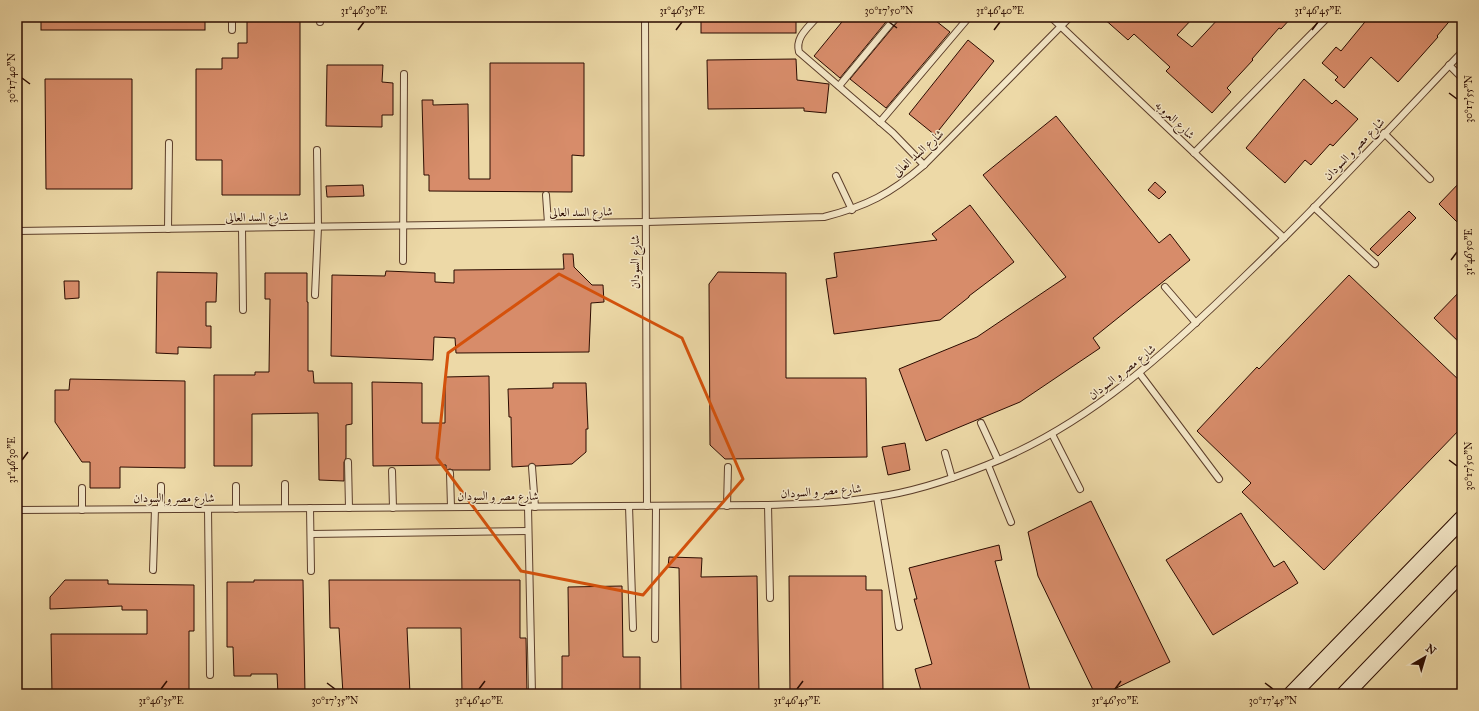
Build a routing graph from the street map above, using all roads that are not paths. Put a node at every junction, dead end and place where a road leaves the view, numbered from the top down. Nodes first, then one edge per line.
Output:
1 (232, 17) edge
2 (645, 17) edge
3 (817, 17) edge
4 (896, 17) edge
5 (969, 17) edge
6 (1051, 17) edge
7 (1070, 17) edge
8 (1328, 17) edge
9 (1061, 26) junction
10 (232, 30) dead end
11 (1462, 52) edge
12 (1449, 65) junction
13 (404, 74) dead end
14 (1462, 78) edge
15 (839, 86) junction
16 (880, 122) junction
17 (1384, 133) junction
18 (169, 143) dead end
19 (317, 150) dead end
20 (1194, 153) junction
21 (924, 165) junction
22 (836, 176) dead end
23 (1430, 179) dead end
24 (546, 195) dead end
25 (1314, 207) junction
26 (852, 210) junction
27 (646, 222) junction
28 (548, 223) junction
29 (403, 225) junction
30 (318, 227) junction
31 (242, 228) junction
32 (168, 229) junction
33 (17, 231) edge
34 (1284, 238) junction
35 (404, 261) dead end
36 (1375, 264) dead end
37 (1165, 287) dead end
38 (315, 295) dead end
39 (243, 310) dead end
40 (1196, 324) junction
41 (1140, 374) junction
42 (981, 423) dead end
43 (1052, 434) junction
44 (945, 453) dead end
45 (998, 460) junction
46 (348, 462) dead end
47 (988, 465) junction
48 (532, 467) dead end
49 (728, 467) dead end
50 (392, 471) dead end
51 (450, 472) dead end
52 (952, 478) junction
53 (1219, 479) dead end
54 (285, 484) dead end
55 (161, 486) dead end
56 (236, 486) dead end
57 (82, 488) dead end
58 (1080, 488) dead end
59 (877, 497) junction
60 (629, 506) junction
61 (647, 506) junction
62 (656, 506) junction
63 (727, 506) junction
64 (768, 506) junction
65 (531, 507) junction
66 (285, 508) junction
67 (310, 508) junction
68 (349, 508) junction
69 (393, 508) junction
70 (451, 508) junction
71 (158, 509) junction
72 (208, 509) junction
73 (236, 509) junction
74 (17, 510) edge
75 (82, 510) junction
76 (1462, 519) edge
77 (1011, 522) dead end
78 (528, 531) junction
79 (311, 534) junction
80 (153, 570) dead end
81 (311, 571) dead end
82 (1462, 572) edge
83 (770, 598) dead end
84 (899, 627) dead end
85 (633, 628) dead end
86 (655, 640) dead end
87 (210, 675) dead end
88 (532, 694) edge
89 (1292, 694) edge
90 (1345, 694) edge

1 - 10 lane
2 - 27 lane, شارع السودان
3 - 15 lane
4 - 15 lane
5 - 16 lane
6 - 9 lane, شارع العروبه
7 - 9 lane, شارع السد العالى
8 - 20 lane
9 - 20 lane, شارع العروبه
9 - 21 lane, شارع السد العالى
11 - 12 lane, شارع مصر و السودان
12 - 14 lane
12 - 17 lane, شارع مصر و السودان
13 - 29 lane
15 - 16 lane
16 - 21 lane
17 - 23 lane
17 - 25 lane, شارع مصر و السودان
18 - 32 lane
19 - 30 lane
20 - 34 lane, شارع العروبه
21 - 26 lane, شارع السد العالى
22 - 26 lane
24 - 28 lane
25 - 34 lane, شارع مصر و السودان
25 - 36 lane
26 - 27 lane, شارع السد العالى
27 - 28 lane, شارع السد العالى
27 - 61 lane, شارع السودان
28 - 29 lane, شارع السد العالى
29 - 30 lane, شارع السد العالى
29 - 35 lane
30 - 31 lane, شارع السد العالى
30 - 38 lane
31 - 32 lane, شارع السد العالى
31 - 39 lane
32 - 33 lane, شارع السد العالى
34 - 40 lane, شارع مصر و السودان
37 - 40 lane
40 - 41 lane, شارع مصر و السودان
41 - 43 lane, شارع مصر و السودان
41 - 53 lane
42 - 45 lane
43 - 45 lane, شارع مصر و السودان
43 - 58 lane
44 - 52 lane
45 - 47 lane, شارع مصر و السودان
46 - 68 lane
47 - 52 lane, شارع مصر و السودان
47 - 77 lane
48 - 65 lane
49 - 63 lane
50 - 69 lane
51 - 70 lane
52 - 59 lane, شارع مصر و السودان
54 - 66 lane
55 - 71 lane
56 - 73 lane
57 - 75 lane
59 - 64 lane, شارع مصر و السودان
59 - 84 lane
60 - 61 lane, شارع مصر و السودان
60 - 65 lane, شارع مصر و السودان
60 - 85 lane
61 - 62 lane, شارع مصر و السودان
62 - 63 lane, شارع مصر و السودان
62 - 86 lane
63 - 64 lane, شارع مصر و السودان
64 - 83 lane
65 - 70 lane, شارع مصر و السودان
65 - 78 lane
66 - 67 lane, شارع مصر و السودان
66 - 73 lane, شارع مصر و السودان
67 - 68 lane, شارع مصر و السودان
67 - 79 lane
68 - 69 lane, شارع مصر و السودان
69 - 70 lane, شارع مصر و السودان
71 - 72 lane, شارع مصر و السودان
71 - 75 lane, شارع مصر و السودان
71 - 80 lane
72 - 73 lane, شارع مصر و السودان
72 - 87 lane
74 - 75 lane, شارع مصر و السودان
76 - 89 street
78 - 79 lane
78 - 88 lane
79 - 81 lane
82 - 90 street

